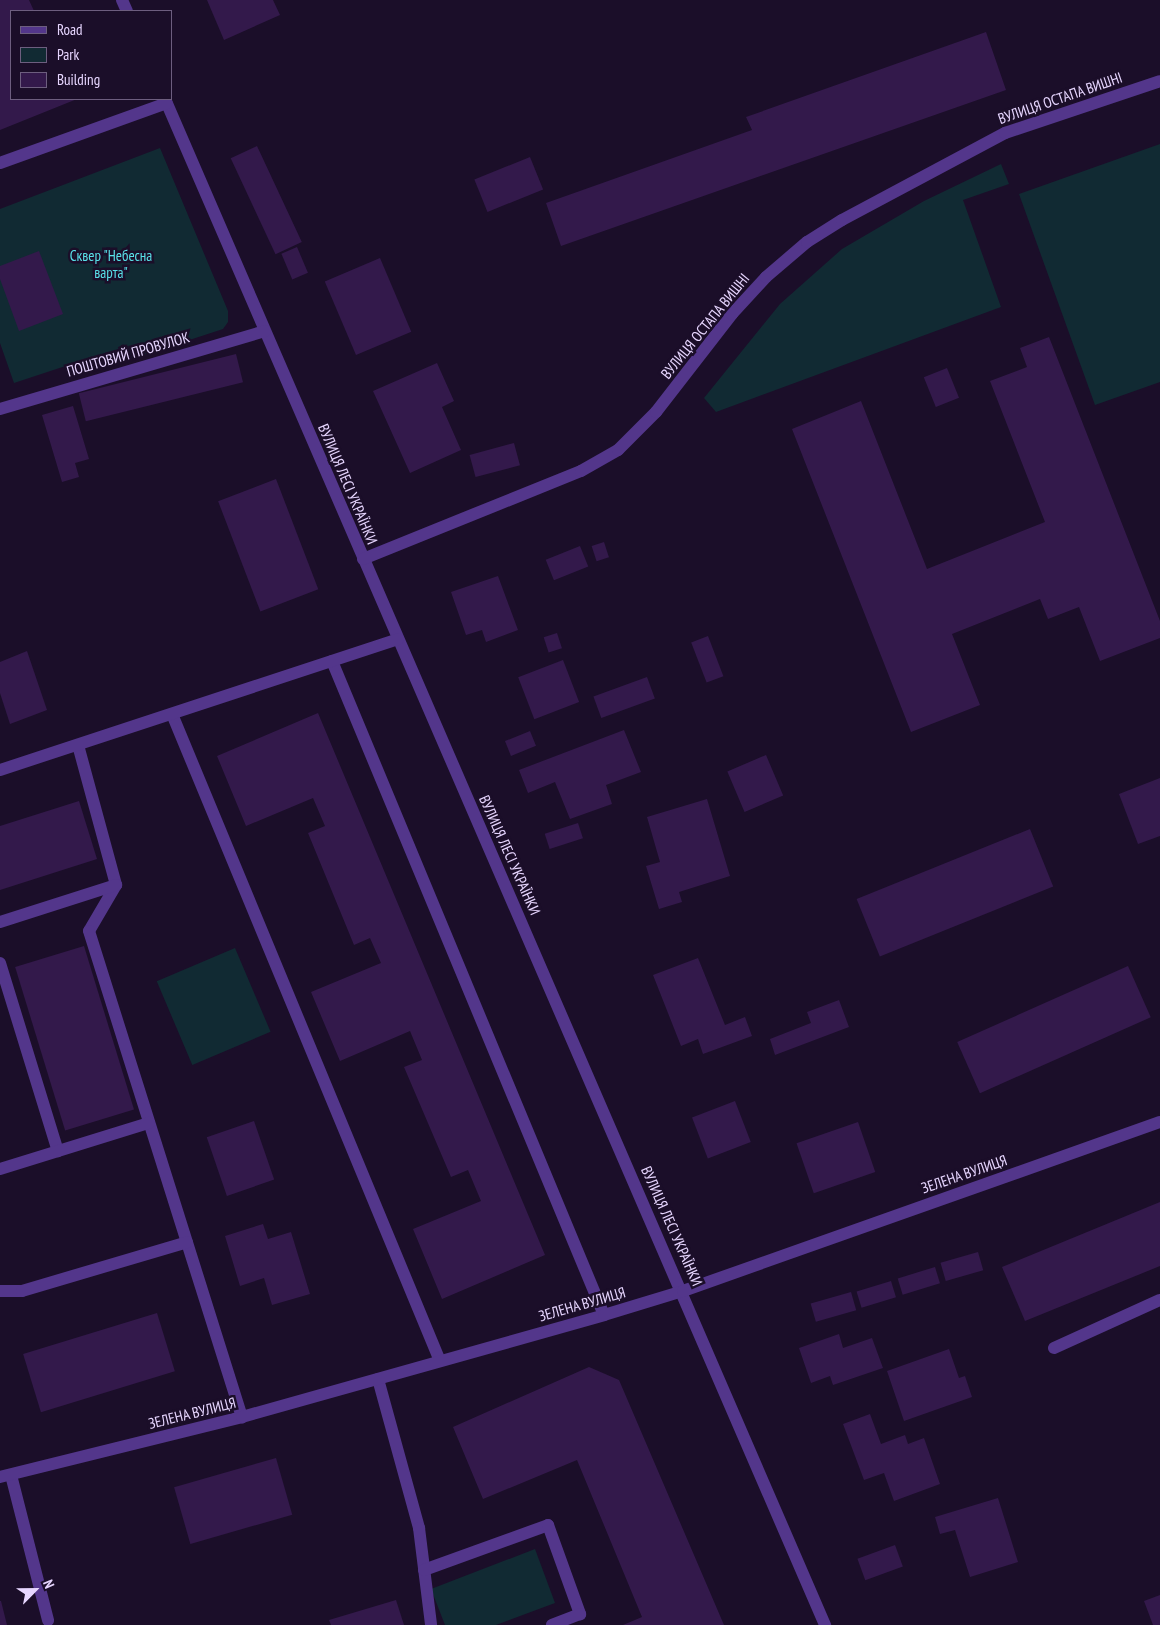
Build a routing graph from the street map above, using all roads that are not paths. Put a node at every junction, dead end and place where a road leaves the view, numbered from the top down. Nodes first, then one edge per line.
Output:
1 (1160, 81) edge
2 (166, 101) edge
3 (0, 163) edge
4 (265, 331) junction
5 (0, 409) edge
6 (362, 560) junction
7 (398, 639) junction
8 (332, 661) junction
9 (172, 714) junction
10 (78, 744) junction
11 (0, 770) edge
12 (116, 885) junction
13 (0, 922) edge
14 (0, 963) edge
15 (1160, 1122) edge
16 (149, 1123) junction
17 (58, 1151) junction
18 (0, 1169) edge
19 (187, 1242) junction
20 (0, 1291) edge
21 (683, 1291) junction
22 (1160, 1300) edge
23 (604, 1315) junction
24 (1054, 1348) dead end
25 (440, 1361) junction
26 (378, 1379) junction
27 (242, 1417) junction
28 (6, 1476) edge
29 (424, 1570) junction
30 (48, 1620) dead end
31 (431, 1625) edge
32 (552, 1625) edge
33 (824, 1625) edge

1 - 6 street, ВУЛИЦЯ ОСТАПА ВИШНІ
2 - 3 street
2 - 4 street, ВУЛИЦЯ ЛЕСІ УКРАЇНКИ
4 - 5 street, ПОШТОВИЙ ПРОВУЛОК
4 - 6 street, ВУЛИЦЯ ЛЕСІ УКРАЇНКИ
6 - 7 street, ВУЛИЦЯ ЛЕСІ УКРАЇНКИ
7 - 8 street
7 - 21 street, ВУЛИЦЯ ЛЕСІ УКРАЇНКИ
8 - 9 street
8 - 23 street
9 - 10 street
9 - 25 street
10 - 11 street
10 - 12 street
12 - 13 street
12 - 16 street
14 - 17 street
15 - 21 street, ЗЕЛЕНА ВУЛИЦЯ
16 - 17 street
16 - 19 street
17 - 18 street
19 - 20 street
19 - 27 street
21 - 23 street, ЗЕЛЕНА ВУЛИЦЯ
21 - 33 street, ВУЛИЦЯ ЛЕСІ УКРАЇНКИ
22 - 24 street
23 - 25 street, ЗЕЛЕНА ВУЛИЦЯ
25 - 26 street, ЗЕЛЕНА ВУЛИЦЯ
26 - 27 street, ЗЕЛЕНА ВУЛИЦЯ
26 - 29 street
27 - 28 street, ЗЕЛЕНА ВУЛИЦЯ
28 - 30 street
29 - 31 street
29 - 32 street

